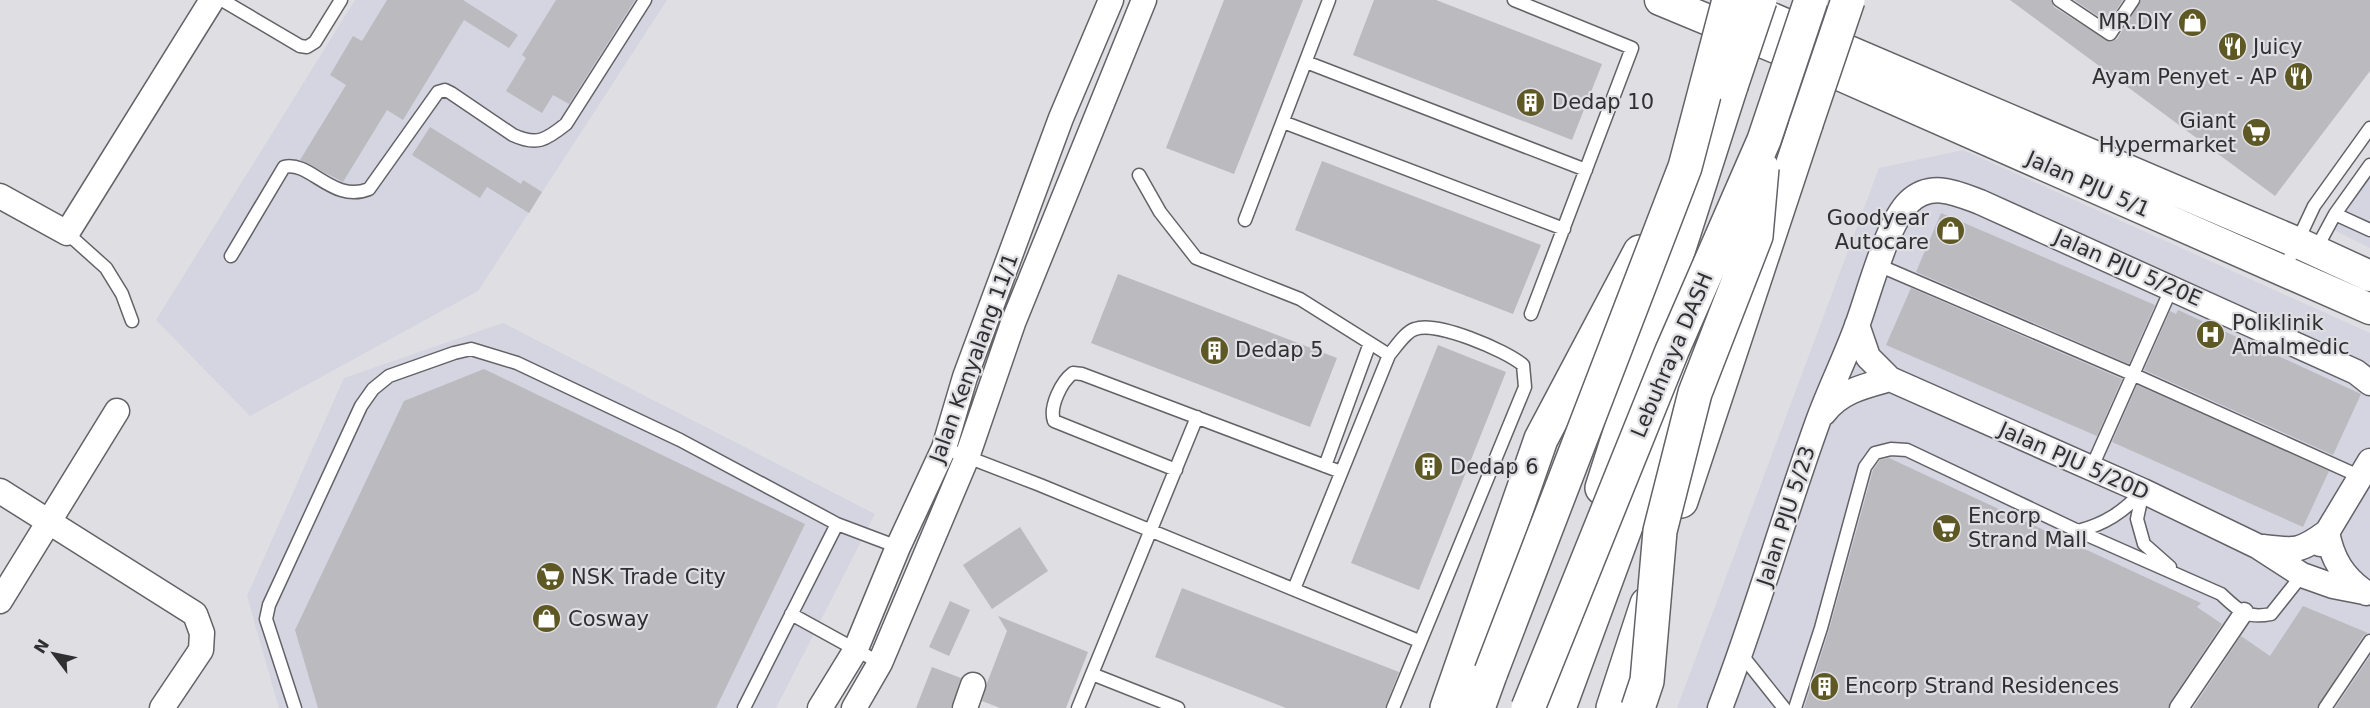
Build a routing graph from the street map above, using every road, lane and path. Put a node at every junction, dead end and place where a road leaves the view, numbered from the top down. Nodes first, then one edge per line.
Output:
1 (212, 0) edge
2 (222, 0) edge
3 (341, 0) edge
4 (645, 0) edge
5 (1111, 0) edge
6 (1144, 0) edge
7 (1329, 0) edge
8 (1514, 0) edge
9 (1660, 0) edge
10 (1730, 0) edge
11 (1760, 0) edge
12 (1809, 0) edge
13 (1848, 0) edge
14 (2059, 0) edge
15 (2133, 0) edge
16 (1810, 48) junction
17 (1306, 62) junction
18 (1283, 122) junction
19 (1766, 126) junction
20 (2370, 128) edge
21 (2370, 165) edge
22 (1685, 167) junction
23 (1586, 170) junction
24 (1139, 175) dead end
25 (0, 196) edge
26 (2335, 214) junction
27 (1245, 220) dead end
28 (1564, 229) junction
29 (2370, 230) edge
30 (67, 233) junction
31 (2305, 247) junction
32 (231, 256) dead end
33 (1878, 265) junction
34 (2284, 270) junction
35 (2370, 276) edge
36 (2172, 287) junction
37 (2370, 309) edge
38 (1531, 314) dead end
39 (132, 321) dead end
40 (1857, 326) junction
41 (1370, 343) junction
42 (1389, 355) junction
43 (2132, 374) junction
44 (1890, 379) junction
45 (2370, 383) edge
46 (117, 411) dead end
47 (1197, 417) junction
48 (1818, 423) junction
49 (944, 448) junction
50 (967, 457) junction
51 (1325, 466) junction
52 (2091, 469) junction
53 (2365, 469) edge
54 (1176, 470) junction
55 (1341, 472) junction
56 (0, 491) edge
57 (2142, 491) junction
58 (49, 523) junction
59 (837, 524) junction
60 (1152, 531) junction
61 (2078, 531) junction
62 (2327, 532) junction
63 (2257, 546) junction
64 (898, 547) junction
65 (2302, 575) junction
66 (2180, 576) junction
67 (1294, 589) junction
68 (2367, 594) edge
69 (0, 601) edge
70 (2244, 612) junction
71 (791, 614) junction
72 (1419, 641) junction
73 (2370, 641) edge
74 (855, 651) junction
75 (1741, 654) junction
76 (880, 663) junction
77 (1092, 674) junction
78 (974, 685) dead end
79 (162, 708) edge
80 (295, 708) edge
81 (744, 708) edge
82 (820, 708) edge
83 (854, 708) edge
84 (965, 708) edge
85 (1078, 708) edge
86 (1178, 708) edge
87 (1394, 708) edge
88 (1447, 708) edge
89 (1478, 708) edge
90 (1528, 708) edge
91 (1536, 708) edge
92 (1559, 708) edge
93 (1613, 708) edge
94 (1638, 708) edge
95 (1720, 708) edge
96 (1784, 708) edge
97 (1795, 708) edge
98 (2179, 708) edge
99 (2325, 708) edge

1 - 30 street
2 - 3 lane
4 - 32 lane
5 - 49 street, Jalan Kenyalang 11/1
6 - 50 street, Jalan Kenyalang 11/1
7 - 17 lane
8 - 23 lane
9 - 16 street
10 - 16 street
10 - 22 highway, bridge
11 - 91 highway, bridge
12 - 19 highway, bridge
13 - 93 highway, bridge
14 - 15 lane
16 - 31 street, Jalan PJU 5/1
16 - 34 street, Jalan PJU 5/1
17 - 18 lane
17 - 23 lane
18 - 27 lane
18 - 28 lane
19 - 90 highway, Lebuhraya DASH, bridge
19 - 92 highway
19 - 94 highway, bridge
20 - 31 lane
21 - 26 lane
22 - 88 highway, bridge
22 - 89 highway, bridge
23 - 28 lane
24 - 41 lane
25 - 30 street
26 - 29 lane
26 - 31 lane
28 - 38 lane
30 - 39 lane
31 - 34 lane
31 - 35 street, Jalan PJU 5/1
33 - 36 street, Jalan PJU 5/20E
33 - 40 street, Jalan PJU 5/23
33 - 43 lane
34 - 37 street, Jalan PJU 5/1
36 - 43 lane
36 - 45 street, Jalan PJU 5/20E
40 - 44 street, Jalan PJU 5/20D
40 - 48 street, Jalan PJU 5/23
41 - 42 lane
41 - 51 lane
42 - 55 lane
42 - 72 lane
43 - 52 lane
43 - 53 lane
44 - 48 street
44 - 52 street, Jalan PJU 5/20D
46 - 58 street
47 - 51 lane
47 - 54 lane
47 - 54 lane
48 - 75 street, Jalan PJU 5/23
49 - 50 lane
49 - 64 street, Jalan Kenyalang 11/1
50 - 60 lane
50 - 76 street, Jalan Kenyalang 11/1
51 - 55 lane
52 - 57 street, Jalan PJU 5/20D
53 - 62 street
54 - 60 lane
55 - 67 lane
56 - 58 street
57 - 61 lane
57 - 63 street, Jalan PJU 5/20D
57 - 66 lane
58 - 69 street
58 - 79 street
59 - 64 lane
59 - 71 lane
59 - 80 lane
60 - 67 lane
60 - 77 lane
61 - 66 lane
61 - 97 lane
62 - 63 street, Jalan PJU 5/20D
62 - 65 street
62 - 68 street, Jalan PJU 5/20D
63 - 65 street, Jalan PJU 5/20D
64 - 74 street, Jalan Kenyalang 11/1
65 - 68 street, Jalan PJU 5/20D
65 - 70 lane
66 - 70 lane
67 - 72 lane
70 - 98 street
71 - 74 lane
71 - 81 lane
72 - 87 lane
73 - 99 lane
74 - 76 lane
74 - 82 street, Jalan Kenyalang 11/1
75 - 95 street, Jalan PJU 5/23
75 - 96 lane
76 - 83 street, Jalan Kenyalang 11/1
77 - 85 lane
77 - 86 lane
78 - 84 street

